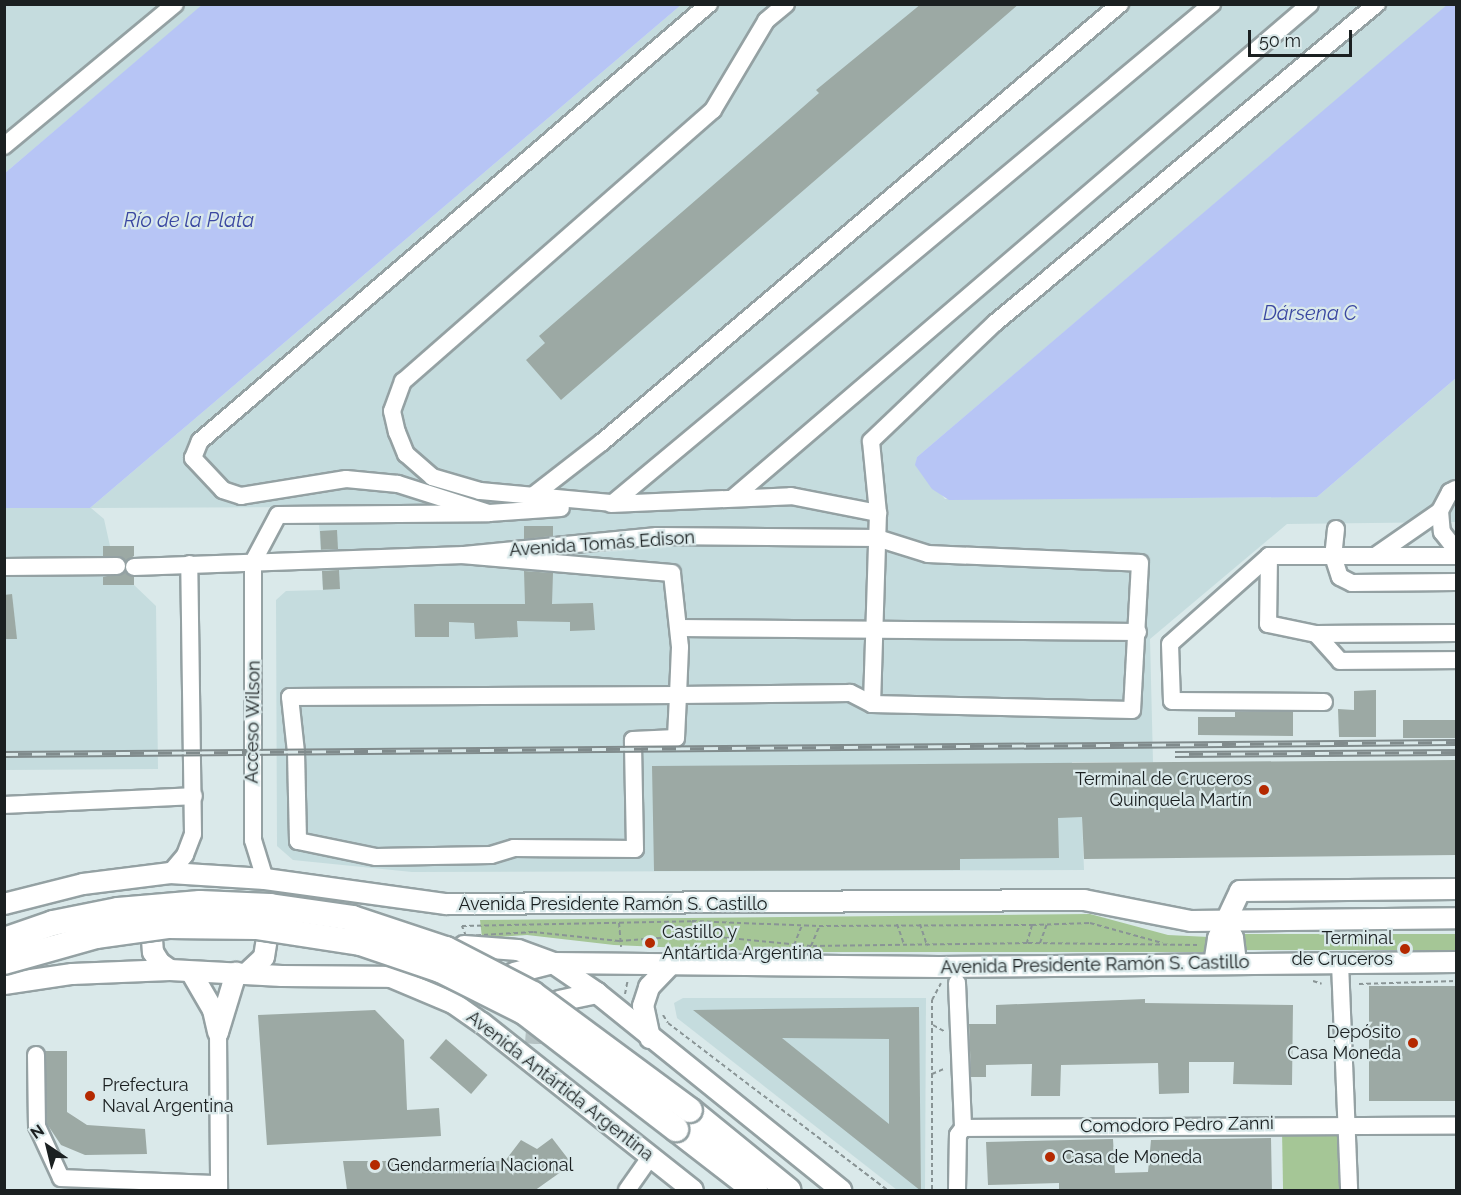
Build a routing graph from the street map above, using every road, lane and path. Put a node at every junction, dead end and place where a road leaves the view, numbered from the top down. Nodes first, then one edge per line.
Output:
1 (175, 4) edge
2 (709, 4) edge
3 (786, 4) edge
4 (1120, 4) edge
5 (1212, 4) edge
6 (1310, 4) edge
7 (1377, 4) edge
8 (4, 146) edge
9 (1456, 489) edge
10 (734, 497) junction
11 (530, 498) junction
12 (613, 503) junction
13 (1440, 511) junction
14 (489, 513) junction
15 (878, 513) junction
16 (1336, 529) dead end
17 (877, 538) junction
18 (1456, 550) edge
19 (464, 555) junction
20 (1269, 556) junction
21 (1333, 556) junction
22 (1375, 556) junction
23 (1456, 556) edge
24 (253, 562) junction
25 (189, 564) junction
26 (4, 567) edge
27 (1456, 582) edge
28 (679, 628) junction
29 (873, 629) junction
30 (1138, 632) junction
31 (1456, 633) edge
32 (1316, 634) junction
33 (1456, 660) edge
34 (678, 695) junction
35 (1324, 702) dead end
36 (872, 704) junction
37 (194, 796) junction
38 (4, 805) edge
39 (170, 873) junction
40 (265, 879) junction
41 (1456, 889) edge
42 (4, 904) edge
43 (1456, 918) edge
44 (692, 921) junction
45 (1225, 922) junction
46 (897, 924) junction
47 (920, 924) junction
48 (1047, 924) junction
49 (801, 925) junction
50 (1032, 925) junction
51 (819, 926) junction
52 (698, 935) junction
53 (267, 938) dead end
54 (152, 939) dead end
55 (4, 940) edge
56 (1040, 944) dead end
57 (1167, 944) dead end
58 (794, 945) junction
59 (464, 946) dead end
60 (811, 946) junction
61 (904, 946) junction
62 (927, 946) junction
63 (4, 962) edge
64 (1456, 962) edge
65 (553, 963) junction
66 (1236, 963) junction
67 (1340, 963) junction
68 (1214, 964) junction
69 (669, 966) junction
70 (939, 967) junction
71 (171, 970) junction
72 (191, 972) junction
73 (241, 973) junction
74 (514, 973) dead end
75 (1456, 981) edge
76 (957, 983) dead end
77 (4, 984) edge
78 (1359, 984) dead end
79 (597, 993) junction
80 (559, 1001) dead end
81 (661, 1011) dead end
82 (218, 1032) junction
83 (650, 1038) junction
84 (535, 1044) tunnel mouth
85 (36, 1055) dead end
86 (540, 1067) junction
87 (683, 1119) junction
88 (1348, 1123) junction
89 (1456, 1125) edge
90 (963, 1128) junction
91 (651, 1156) junction
92 (219, 1187) edge
93 (776, 1187) edge
94 (627, 1191) edge
95 (693, 1191) edge
96 (842, 1191) edge
97 (887, 1191) edge
98 (932, 1191) edge
99 (957, 1191) edge
100 (1349, 1191) edge

1 - 8 street
2 - 14 street
3 - 11 street
4 - 11 street
5 - 12 street
6 - 10 street
7 - 15 street
9 - 13 street
10 - 12 street
10 - 15 street
11 - 12 street
12 - 14 street
13 - 18 street
13 - 22 street
14 - 24 street
15 - 17 street
16 - 21 street
17 - 19 street, Avenida Tomás Edison
17 - 29 street
17 - 30 street, Avenida Tomás Edison
19 - 24 street, Avenida Tomás Edison
19 - 28 street
20 - 21 street
20 - 32 street
20 - 35 street
21 - 22 street
21 - 27 street
22 - 23 street
24 - 25 street, Avenida Tomás Edison
24 - 40 street, Acceso Wilson
25 - 26 street, Avenida Tomás Edison
25 - 37 street
28 - 29 street
28 - 34 street
29 - 30 street
29 - 36 street
30 - 36 street
31 - 32 street
32 - 33 street
34 - 34 street
34 - 36 street
37 - 38 street
37 - 39 street
39 - 40 main road, Avenida Presidente Ramón S. Castillo
39 - 42 main road, Avenida Presidente Ramón S. Castillo
40 - 45 main road, Avenida Presidente Ramón S. Castillo
41 - 45 main road
43 - 45 main road, Avenida Presidente Ramón S. Castillo
44 - 49 path
44 - 52 path
44 - 52 path
45 - 66 main road
45 - 68 main road
46 - 47 path
46 - 51 path
46 - 61 path
47 - 50 path
47 - 62 path
48 - 50 path
48 - 56 path
48 - 57 path
49 - 51 path
49 - 58 path
50 - 62 path
51 - 60 path
52 - 58 path
53 - 73 main road
54 - 71 main road
55 - 87 highway, bridge
58 - 60 path
59 - 65 main road, Avenida Presidente Ramón S. Castillo
60 - 61 path
61 - 62 path
63 - 87 highway, bridge
64 - 67 main road, Avenida Presidente Ramón S. Castillo
65 - 69 main road, Avenida Presidente Ramón S. Castillo
65 - 74 main road, Avenida Presidente Ramón S. Castillo
65 - 79 main road
66 - 67 main road, Avenida Presidente Ramón S. Castillo
66 - 68 main road, Avenida Presidente Ramón S. Castillo
67 - 88 street
68 - 70 main road, Avenida Presidente Ramón S. Castillo
69 - 70 main road, Avenida Presidente Ramón S. Castillo
69 - 83 main road
70 - 98 path
71 - 72 main road
71 - 77 main road
72 - 73 main road
72 - 82 main road
73 - 82 main road
73 - 86 main road, Avenida Antártida Argentina
75 - 78 path
76 - 90 street
79 - 80 main road
79 - 83 main road
81 - 97 path
82 - 92 street
83 - 96 main road
84 - 86 main road
85 - 92 street
86 - 91 main road, Avenida Antártida Argentina
87 - 93 highway
88 - 89 street, Comodoro Pedro Zanni
88 - 90 street, Comodoro Pedro Zanni
88 - 100 street
90 - 99 street
91 - 94 street
91 - 95 main road, Avenida Antártida Argentina

